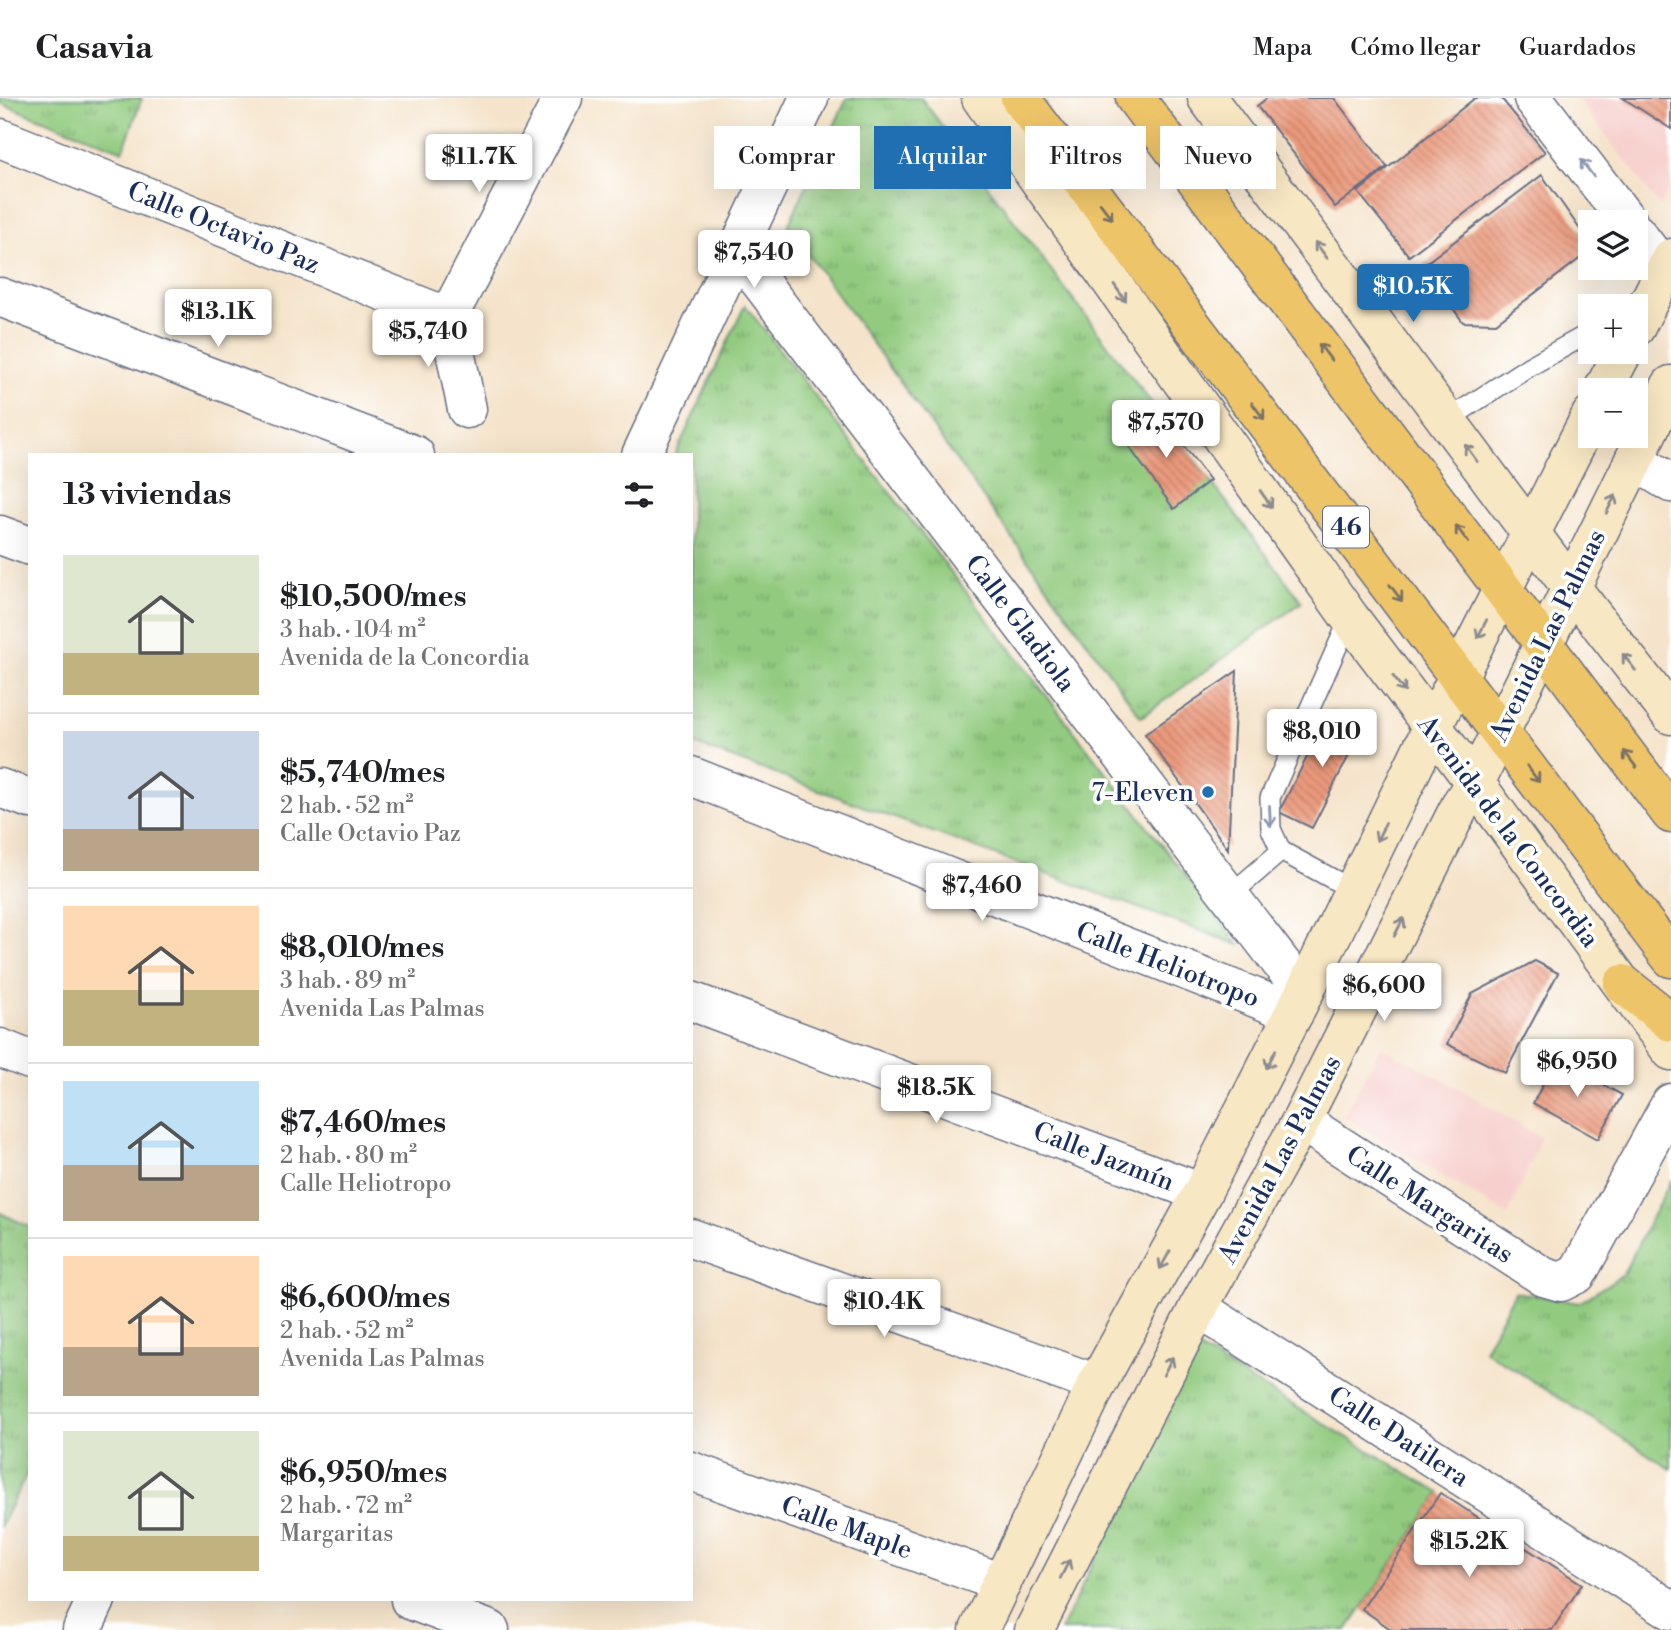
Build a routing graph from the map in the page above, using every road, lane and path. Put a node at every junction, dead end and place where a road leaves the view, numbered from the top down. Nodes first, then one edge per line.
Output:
1 (563, 98) edge
2 (809, 98) edge
3 (981, 98) edge
4 (1020, 98) edge
5 (1135, 98) edge
6 (1207, 98) edge
7 (1534, 98) edge
8 (0, 138) edge
9 (1619, 210) edge
10 (738, 253) junction
11 (1648, 269) edge
12 (1655, 290) edge
13 (0, 297) edge
14 (448, 317) junction
15 (1578, 339) edge
16 (1671, 385) edge
17 (467, 409) dead end
18 (1447, 420) junction
19 (1578, 440) edge
20 (373, 448) edge
21 (403, 453) edge
22 (642, 453) edge
23 (1634, 460) junction
24 (1671, 483) edge
25 (1530, 533) junction
26 (0, 535) edge
27 (28, 546) edge
28 (1570, 586) junction
29 (1503, 589) junction
30 (1350, 618) junction
31 (1543, 640) junction
32 (1459, 675) junction
33 (1671, 715) edge
34 (1432, 728) junction
35 (1500, 729) junction
36 (693, 777) edge
37 (1475, 783) junction
38 (0, 788) edge
39 (28, 798) edge
40 (1671, 814) edge
41 (1281, 851) junction
42 (1353, 890) junction
43 (1229, 895) junction
44 (1671, 958) edge
45 (1623, 984) junction
46 (693, 1002) edge
47 (1299, 1003) junction
48 (1671, 1022) edge
49 (0, 1048) edge
50 (1671, 1051) edge
51 (28, 1059) edge
52 (1671, 1103) edge
53 (1301, 1121) junction
54 (1202, 1193) junction
55 (693, 1239) edge
56 (1198, 1308) junction
57 (1097, 1384) junction
58 (693, 1472) edge
59 (1002, 1583) junction
60 (96, 1601) edge
61 (413, 1601) edge
62 (1671, 1610) edge
63 (82, 1630) edge
64 (490, 1630) edge
65 (979, 1630) edge
66 (1034, 1630) edge

1 - 14 street
2 - 10 street
3 -> 30 street, Avenida de la Concordia
4 -> 32 main road, Avenida de la Concordia / 46
29 -> 5 main road
18 -> 6 street
9 -> 7 street
8 - 14 street, Calle Octavio Paz
10 - 22 street
10 - 43 street, Calle Gladiola
11 - 12 street
13 - 20 street
14 - 17 street
15 - 18 lane
16 - 23 street, Avenida Las Palmas
25 -> 18 street
19 - 25 street, Avenida Las Palmas
20 - 21 street
23 - 24 street
28 -> 23 street, Avenida Las Palmas
25 - 28 street
25 - 29 street, Avenida Las Palmas
26 - 27 street
28 - 31 street, Avenida Las Palmas
33 -> 28 street
29 - 31 main road
29 -> 32 street, Avenida Las Palmas
30 -> 34 street, Avenida de la Concordia
30 -> 41 lane
31 - 35 street, Avenida Las Palmas
40 -> 31 main road
32 - 34 street, Avenida Las Palmas
32 - 35 main road, Avenida de la Concordia / 46
34 - 37 street, Avenida de la Concordia
34 -> 42 street, Avenida Las Palmas
35 - 37 street, Avenida Las Palmas
35 -> 44 main road, Avenida de la Concordia / 46
36 - 47 street, Calle Heliotropo
37 - 45 street, Avenida de la Concordia
53 -> 37 street, Avenida Las Palmas
38 - 39 street
41 - 42 lane
41 - 43 lane
42 - 47 street, Avenida Las Palmas
43 - 47 street, Calle Gladiola
45 - 48 main road
45 - 50 street, Avenida de la Concordia
46 - 54 street, Calle Jazmín
47 -> 54 street, Avenida Las Palmas
49 - 51 street
52 - 53 street, Calle Margaritas
53 - 56 street, Avenida Las Palmas
54 -> 57 street, Avenida Las Palmas
55 - 57 street
56 - 62 street, Calle Datilera
66 -> 56 street, Avenida Las Palmas
57 - 59 street, Avenida Las Palmas
58 - 59 street, Calle Maple
59 - 65 street, Avenida Las Palmas
60 - 63 street
61 - 64 street

